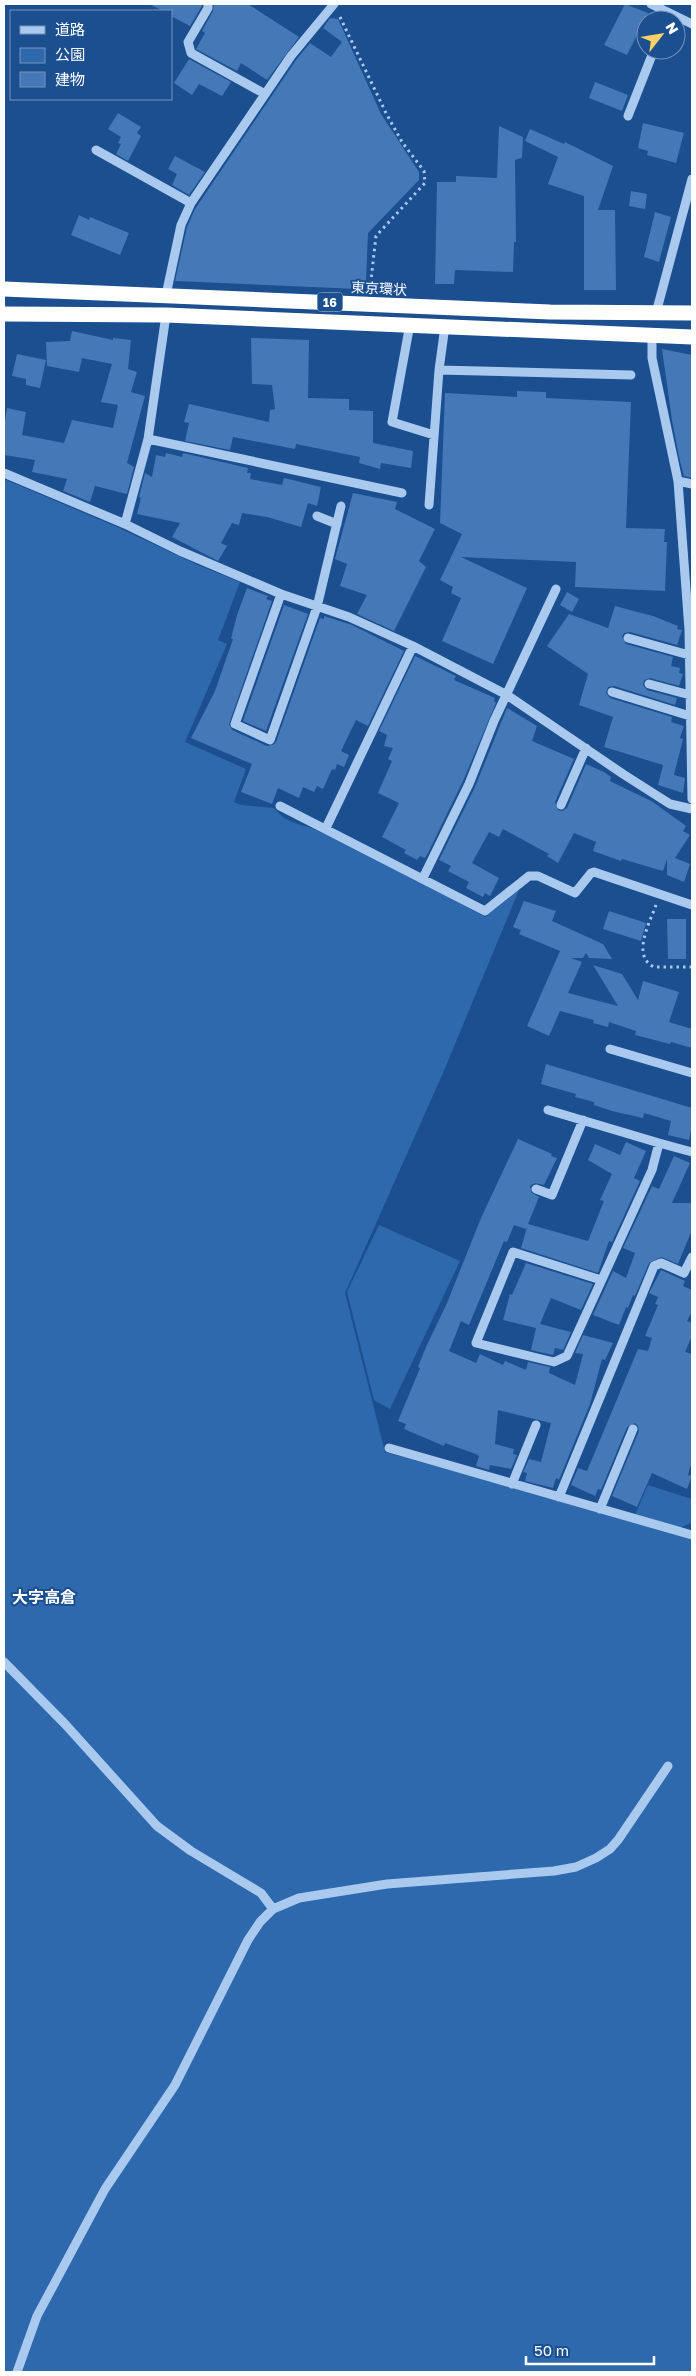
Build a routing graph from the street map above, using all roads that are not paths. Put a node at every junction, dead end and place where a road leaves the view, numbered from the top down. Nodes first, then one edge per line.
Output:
1 (208, 4) edge
2 (334, 4) edge
3 (650, 60) edge
4 (265, 94) junction
5 (628, 116) dead end
6 (96, 150) dead end
7 (692, 178) edge
8 (191, 203) junction
9 (4, 289) edge
10 (166, 295) junction
11 (656, 313) junction
12 (692, 313) edge
13 (4, 314) edge
14 (166, 315) junction
15 (410, 324) junction
16 (445, 326) junction
17 (652, 334) junction
18 (692, 337) edge
19 (439, 370) junction
20 (631, 375) dead end
21 (434, 435) junction
22 (148, 439) junction
23 (4, 473) edge
24 (678, 481) junction
25 (692, 484) edge
26 (402, 493) dead end
27 (341, 506) dead end
28 (429, 506) dead end
29 (317, 516) dead end
30 (125, 524) junction
31 (337, 524) junction
32 (685, 571) junction
33 (692, 579) edge
34 (556, 590) dead end
35 (281, 594) junction
36 (317, 607) junction
37 (628, 638) dead end
38 (412, 646) junction
39 (689, 655) junction
40 (650, 684) dead end
41 (612, 692) dead end
42 (507, 695) junction
43 (690, 695) junction
44 (690, 716) junction
45 (586, 748) junction
46 (692, 799) edge
47 (561, 805) dead end
48 (280, 806) dead end
49 (692, 809) edge
50 (326, 828) junction
51 (423, 878) junction
52 (692, 905) edge
53 (610, 1049) dead end
54 (692, 1074) edge
55 (548, 1110) dead end
56 (583, 1120) junction
57 (659, 1143) junction
58 (692, 1152) edge
59 (536, 1188) dead end
60 (692, 1257) edge
61 (601, 1280) junction
62 (536, 1425) dead end
63 (633, 1429) dead end
64 (389, 1448) dead end
65 (512, 1484) junction
66 (559, 1497) junction
67 (600, 1509) junction
68 (692, 1535) edge
69 (4, 1662) edge
70 (668, 1766) dead end
71 (273, 1909) junction
72 (17, 2372) edge

1 - 4 street
2 - 4 street
3 - 5 street
4 - 8 street
6 - 8 street
7 - 11 street
8 - 10 street
9 - 10 highway, 東京環状 / 16
10 - 11 highway, 東京環状 / 16
11 - 12 highway, 東京環状 / 16
13 - 14 highway, 16
14 - 15 highway, 16
14 - 22 street
15 - 16 highway, 16
15 - 21 street
16 - 17 highway, 16
16 - 19 street
17 - 18 highway, 16
17 - 24 street
19 - 20 street
19 - 21 street
21 - 28 street
22 - 26 street
22 - 30 street
23 - 30 street
24 - 25 street
24 - 32 street
27 - 31 street
29 - 31 street
30 - 35 street
31 - 36 street
32 - 33 street
32 - 39 street
34 - 42 street
35 - 36 street
35 - 36 street
36 - 38 street
37 - 39 street
38 - 42 street
38 - 50 street
39 - 43 street
40 - 43 street
41 - 44 street
42 - 45 street
42 - 51 street
43 - 44 street
44 - 46 street
45 - 47 street
45 - 49 street
48 - 50 street
50 - 51 street
51 - 52 street
53 - 54 street
55 - 56 street
56 - 57 street
56 - 59 street
57 - 58 street
57 - 61 street
60 - 66 street
61 - 61 street
62 - 65 street
63 - 67 street
64 - 65 street
65 - 66 street
66 - 67 street
67 - 68 street
69 - 71 street
70 - 71 street
71 - 72 street

